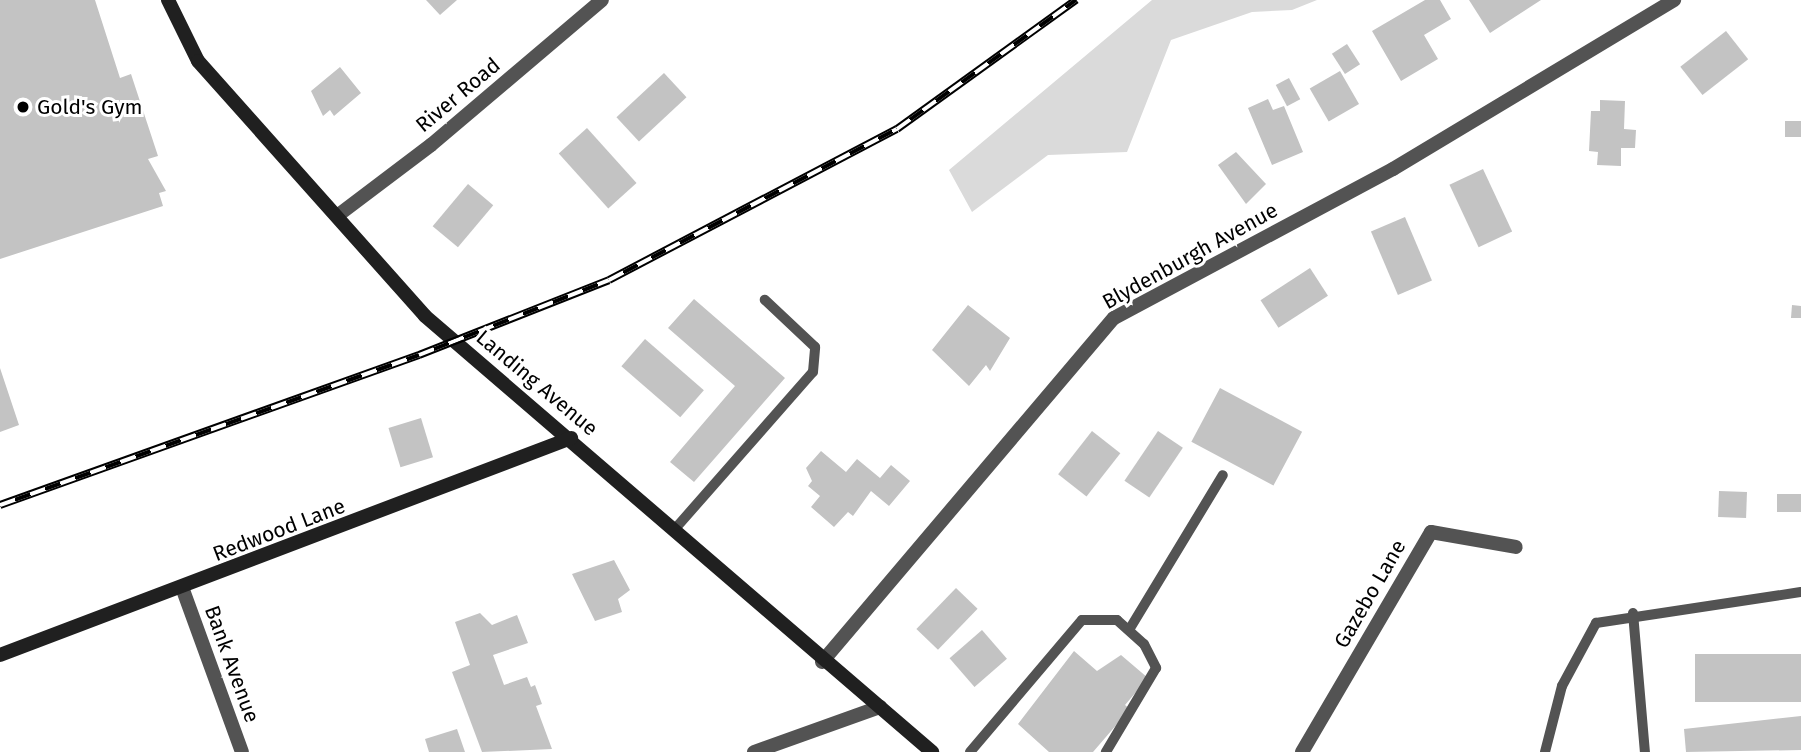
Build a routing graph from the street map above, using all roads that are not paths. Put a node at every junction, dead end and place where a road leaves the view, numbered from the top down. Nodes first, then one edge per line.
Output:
1 (168, 0) edge
2 (602, 0) edge
3 (1674, 0) edge
4 (337, 216) junction
5 (765, 300) dead end
6 (571, 438) junction
7 (1223, 475) dead end
8 (674, 530) junction
9 (1516, 547) dead end
10 (183, 590) junction
11 (1801, 592) edge
12 (1633, 613) junction
13 (1129, 630) junction
14 (0, 655) edge
15 (822, 662) junction
16 (880, 707) junction
17 (242, 752) edge
18 (754, 752) edge
19 (932, 752) edge
20 (970, 752) edge
21 (1106, 752) edge
22 (1302, 752) edge
23 (1545, 752) edge
24 (1645, 752) edge

1 - 4 main road, Landing Avenue
2 - 4 street, River Road
3 - 15 street, Blydenburgh Avenue
4 - 6 main road, Landing Avenue
5 - 8 lane
6 - 8 main road, Landing Avenue
6 - 10 main road, Redwood Lane
7 - 13 lane
8 - 15 main road, Landing Avenue
9 - 22 street, Gazebo Lane
10 - 14 main road, Redwood Lane
10 - 17 street, Bank Avenue
11 - 12 lane
12 - 23 lane
12 - 24 lane
13 - 20 lane
13 - 21 lane
15 - 16 main road, Landing Avenue
16 - 18 street
16 - 19 main road, Landing Avenue

